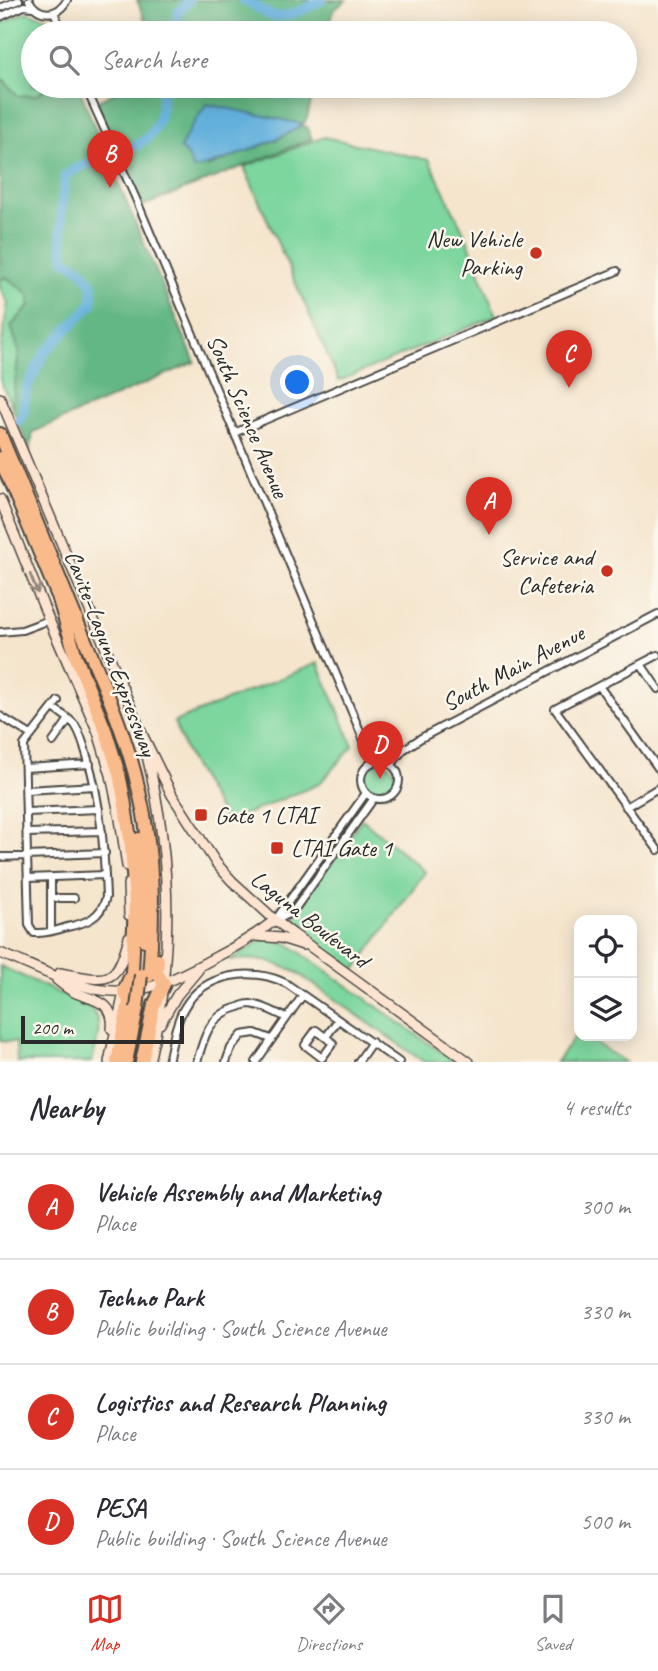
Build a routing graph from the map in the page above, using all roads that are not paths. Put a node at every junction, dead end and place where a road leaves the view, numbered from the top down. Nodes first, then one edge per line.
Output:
1 (19, 0) edge
2 (29, 0) edge
3 (67, 0) edge
4 (33, 7) junction
5 (0, 8) edge
6 (54, 12) junction
7 (0, 17) edge
8 (58, 21) edge
9 (91, 98) edge
10 (617, 271) dead end
11 (0, 398) edge
12 (234, 433) junction
13 (0, 434) edge
14 (0, 458) edge
15 (10, 468) junction
16 (0, 500) edge
17 (62, 594) junction
18 (658, 614) edge
19 (49, 620) junction
20 (0, 632) edge
21 (658, 655) edge
22 (640, 664) junction
23 (598, 686) junction
24 (658, 689) edge
25 (58, 701) dead end
26 (53, 708) junction
27 (0, 716) edge
28 (69, 719) junction
29 (31, 735) junction
30 (142, 736) junction
31 (53, 742) dead end
32 (373, 762) junction
33 (90, 764) junction
34 (392, 764) junction
35 (25, 768) junction
36 (658, 768) edge
37 (95, 786) junction
38 (658, 788) edge
39 (26, 790) junction
40 (366, 793) junction
41 (374, 797) junction
42 (626, 807) junction
43 (99, 809) junction
44 (26, 812) junction
45 (102, 831) junction
46 (27, 833) junction
47 (658, 850) edge
48 (104, 853) junction
49 (27, 855) junction
50 (0, 857) edge
51 (105, 875) junction
52 (51, 877) junction
53 (28, 878) junction
54 (51, 898) junction
55 (74, 898) dead end
56 (275, 920) junction
57 (51, 932) junction
58 (255, 936) junction
59 (129, 937) junction
60 (311, 948) junction
61 (0, 953) edge
62 (166, 961) junction
63 (201, 966) junction
64 (41, 969) junction
65 (187, 973) junction
66 (164, 984) junction
67 (124, 992) junction
68 (303, 995) junction
69 (141, 1009) junction
70 (287, 1018) junction
71 (338, 1020) junction
72 (157, 1032) junction
73 (326, 1037) junction
74 (271, 1039) junction
75 (372, 1042) junction
76 (108, 1062) edge
77 (117, 1062) edge
78 (125, 1062) edge
79 (134, 1062) edge
80 (142, 1062) edge
81 (149, 1062) edge
82 (168, 1062) edge
83 (197, 1062) edge
84 (226, 1062) edge
85 (256, 1062) edge
86 (358, 1062) edge
87 (399, 1062) edge
88 (470, 1062) edge

1 - 5 street
2 - 4 street
3 - 6 street
4 - 6 street
4 - 7 street
6 - 8 street
9 - 12 street, South Science Avenue
10 - 12 street
11 - 30 main road, Laguna Boulevard
12 - 32 street, South Science Avenue
13 - 15 highway, Cavite–Laguna Expressway
14 - 15 highway, Cavite–Laguna Expressway
15 - 17 highway, Cavite–Laguna Expressway
16 -> 19 main road
17 - 66 highway
17 - 67 highway
17 - 69 highway, Cavite–Laguna Expressway, bridge
18 - 34 street, South Main Avenue
19 - 20 street
19 - 59 main road
21 - 22 street
22 - 23 street
22 - 24 street
23 - 36 street
23 - 42 street
25 - 26 street
26 - 28 street
26 - 29 street
27 - 29 street
28 - 31 street
28 - 33 street
29 - 35 street
30 - 56 main road, Laguna Boulevard
30 - 62 main road, Laguna Boulevard
32 - 34 street
32 - 40 street
33 - 35 street
33 - 37 street
34 - 41 street
35 - 39 street
37 - 39 street
37 - 43 street
38 - 42 street
39 - 44 street
40 - 41 street
40 - 56 street
41 - 56 street
42 - 47 street
43 - 44 street
43 - 45 street
44 - 46 street
45 - 46 street
45 - 48 street
46 - 49 street
48 - 49 street
48 - 51 street
49 - 50 street
49 - 53 street
51 - 52 street
51 - 57 street
52 - 53 street
52 - 54 street
53 - 57 street
54 - 55 street
54 - 57 street
56 - 58 main road
56 - 60 main road, Laguna Boulevard
58 - 60 main road
58 - 63 main road
59 - 64 main road
59 - 67 main road
60 - 88 main road, Laguna Boulevard
61 - 64 main road
62 - 65 main road
62 - 66 main road, Laguna Boulevard
63 - 65 main road
63 - 72 main road
64 - 67 main road
64 - 76 main road
65 - 66 main road
66 - 67 main road
66 - 72 main road, Laguna Boulevard
66 - 80 highway
67 - 76 main road
67 - 77 highway
68 - 70 street
68 - 71 street
68 - 82 street
69 - 78 highway, Cavite–Laguna Expressway
69 - 79 highway, Cavite–Laguna Expressway
70 - 74 street
70 - 83 street
71 - 73 street
71 - 75 street
72 - 81 main road
73 - 73 street
74 - 84 street
74 - 85 street
75 - 86 street
75 - 87 street

